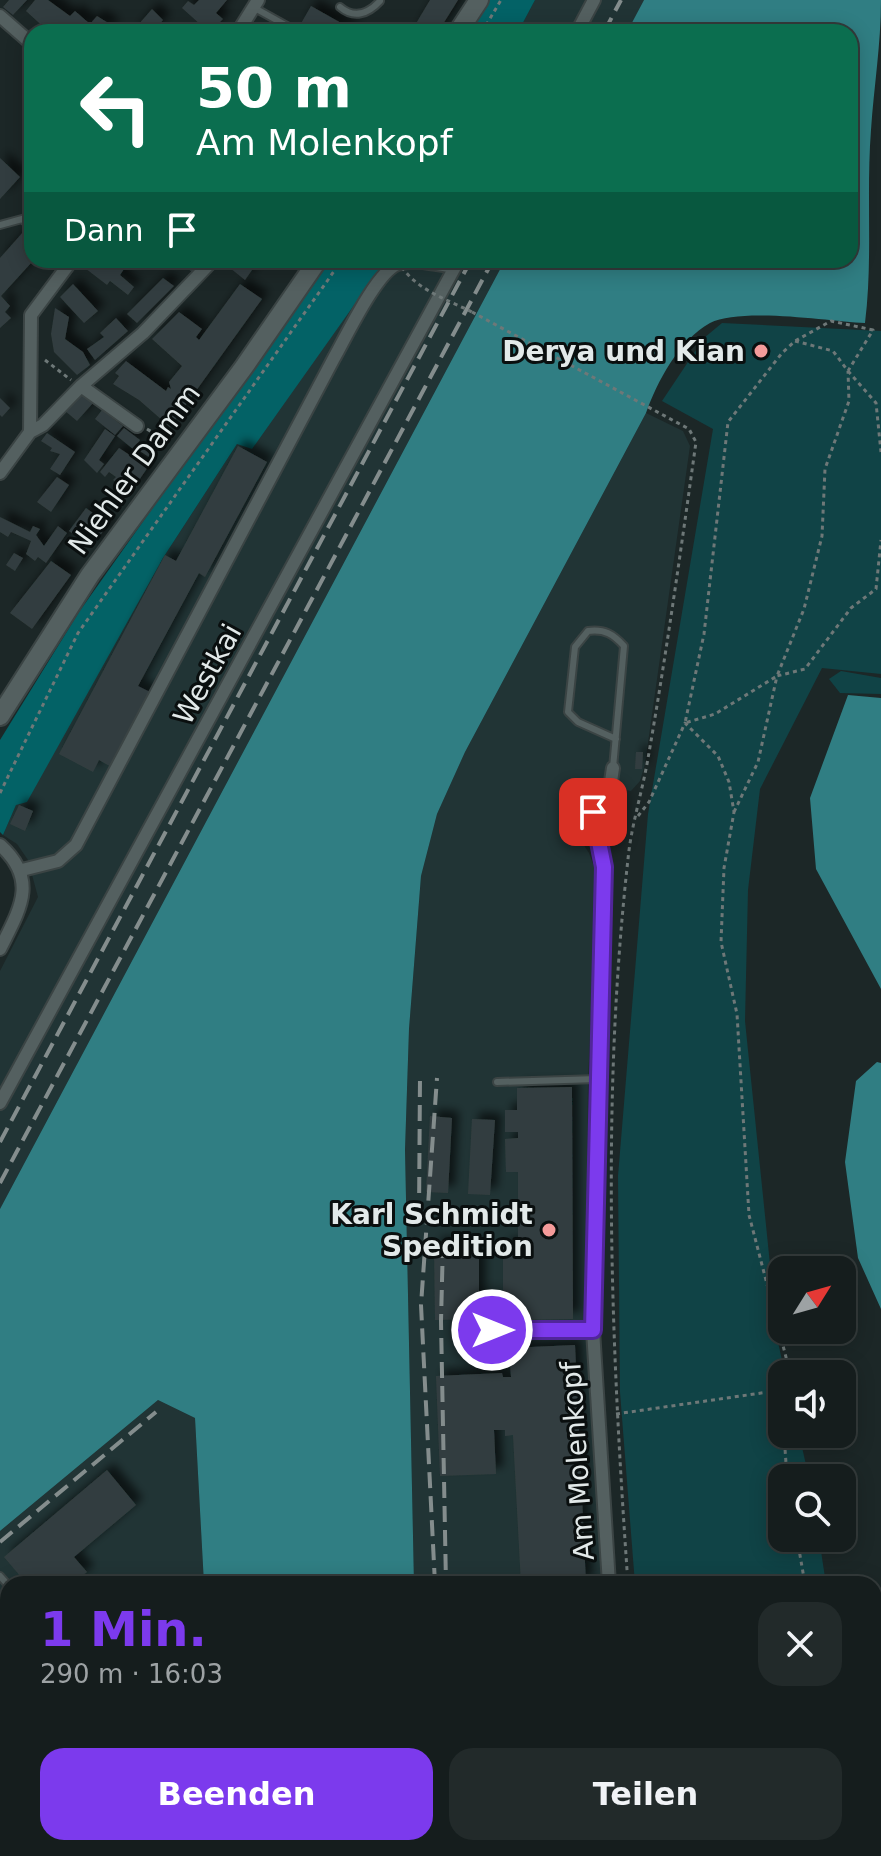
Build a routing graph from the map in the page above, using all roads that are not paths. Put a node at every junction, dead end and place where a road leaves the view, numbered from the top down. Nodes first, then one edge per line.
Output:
1 (479, 0) edge
2 (594, 0) edge
3 (380, 1) edge
4 (255, 4) edge
5 (340, 7) dead end
6 (0, 16) edge
7 (243, 24) edge
8 (286, 24) edge
9 (463, 24) edge
10 (581, 24) edge
11 (24, 37) edge
12 (24, 221) edge
13 (0, 225) edge
14 (65, 268) edge
15 (205, 268) edge
16 (312, 268) edge
17 (391, 268) edge
18 (455, 268) edge
19 (81, 386) junction
20 (144, 428) road end
21 (30, 432) junction
22 (0, 473) edge
23 (0, 716) edge
24 (616, 739) junction
25 (613, 768) joint
26 (0, 845) edge
27 (22, 870) junction
28 (0, 949) edge
29 (598, 1079) junction
30 (497, 1082) dead end
31 (0, 1103) edge
32 (492, 1330) dead end
33 (593, 1330) junction
34 (608, 1576) edge

1 - 9 street
2 - 10 street
3 - 5 lane
4 - 7 street
4 - 8 lane
6 - 11 street
12 - 13 lane
14 - 21 street
15 - 19 street
16 - 23 street, Niehler Damm
17 - 27 street, Westkai
18 - 31 street, Westkai
19 - 20 street
19 - 21 street
21 - 22 street
24 - 24 lane
24 - 25 lane
25 - 29 street, Am Molenkopf
26 - 27 street
27 - 28 street
29 - 30 lane
29 - 33 street, Am Molenkopf
32 - 33 lane
33 - 34 street, Am Molenkopf

